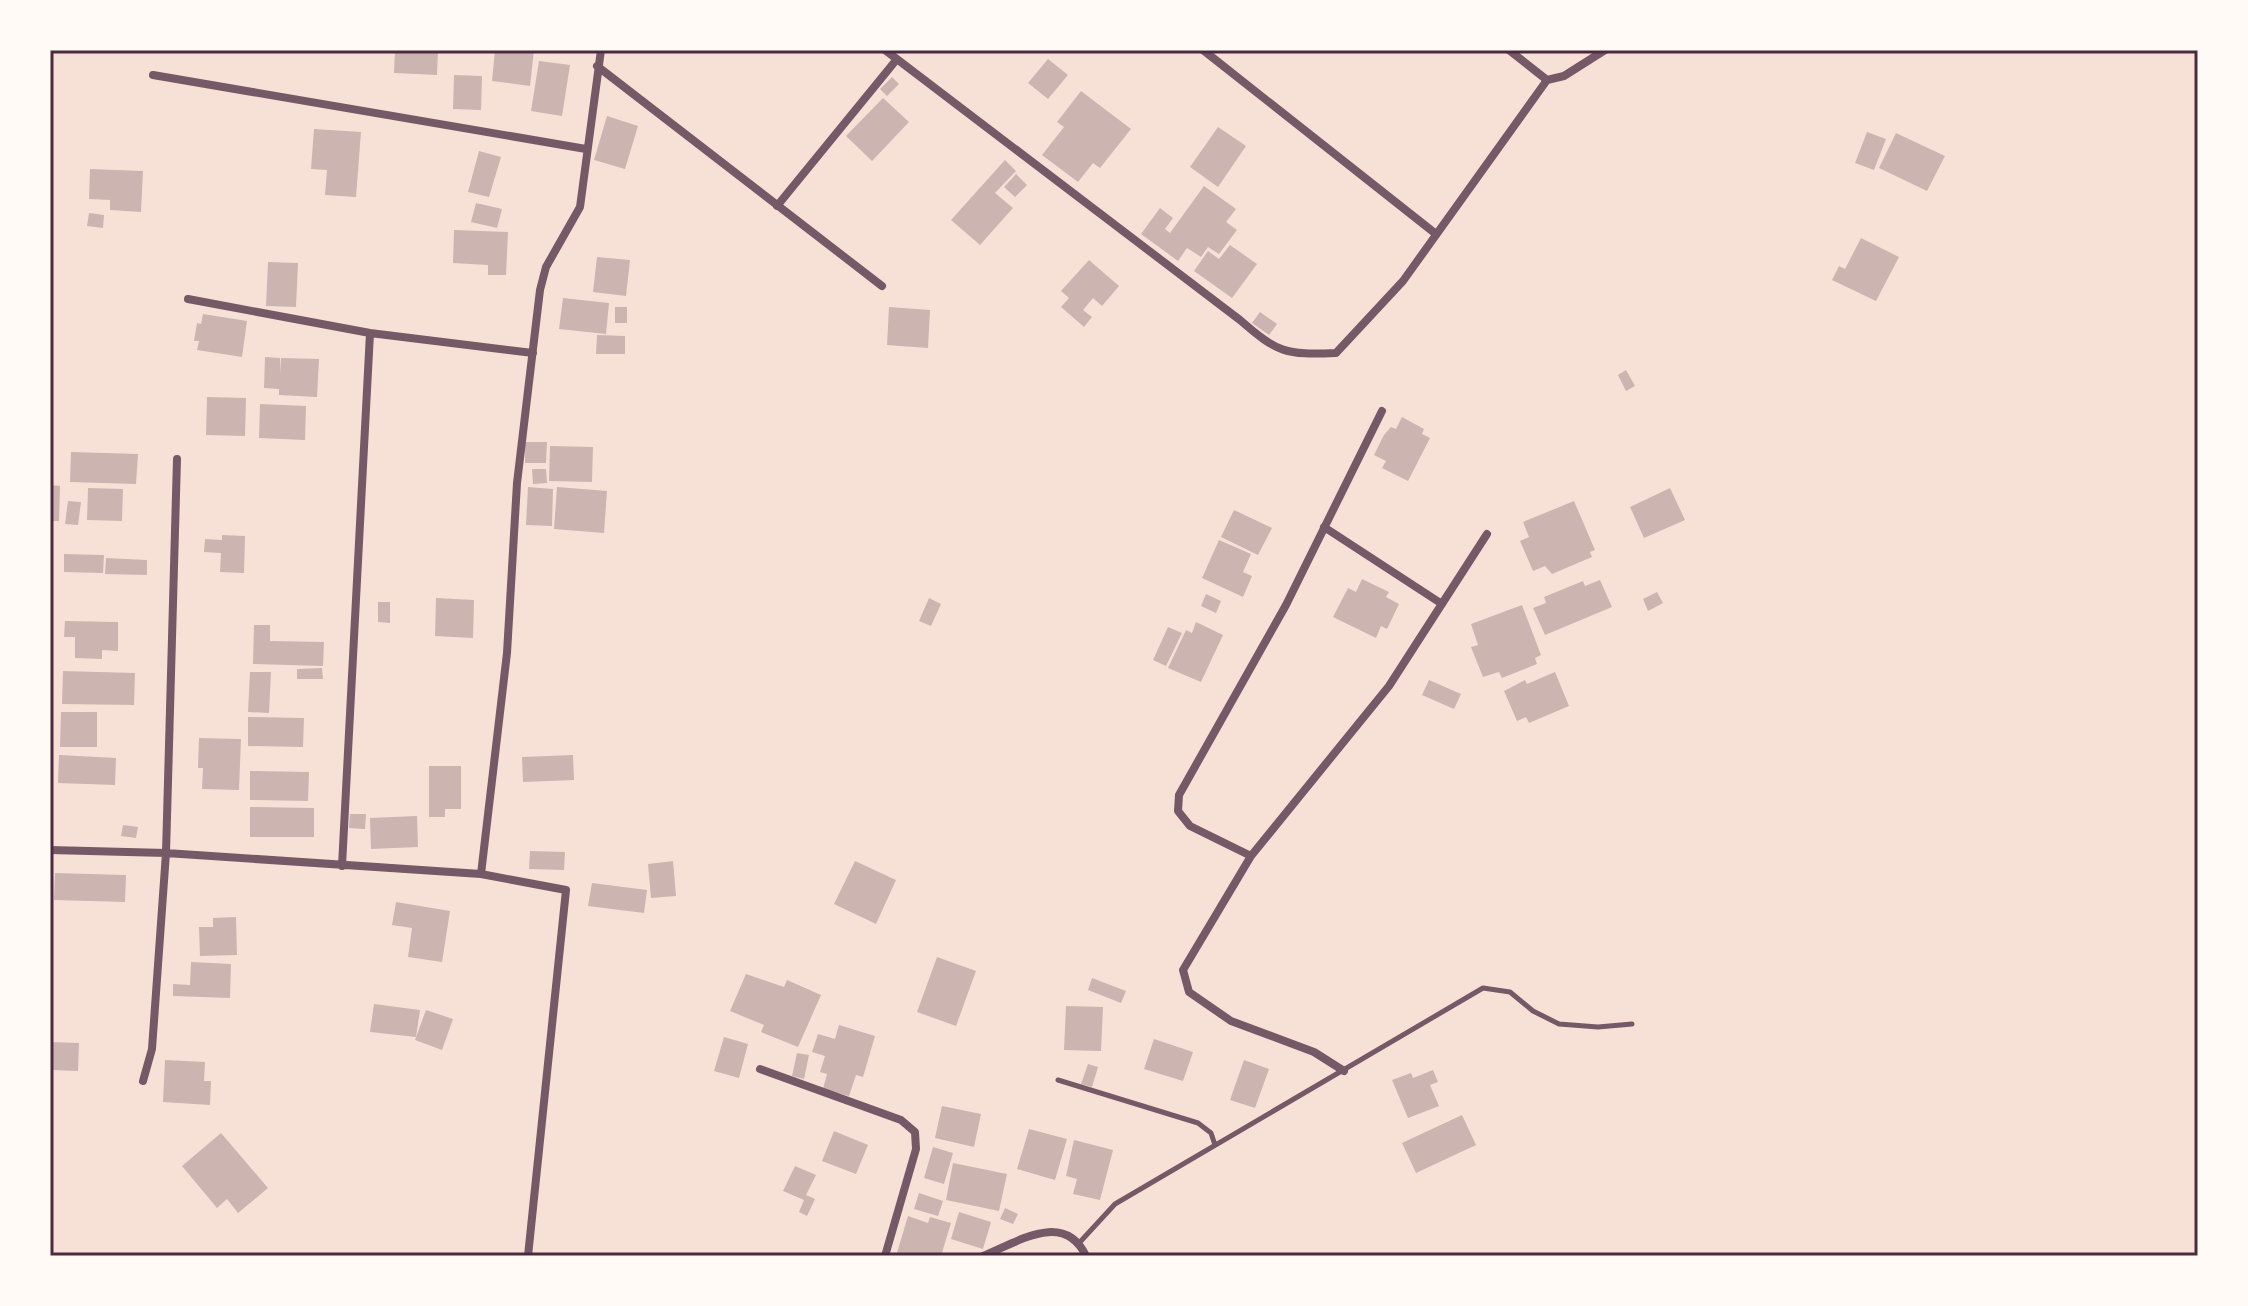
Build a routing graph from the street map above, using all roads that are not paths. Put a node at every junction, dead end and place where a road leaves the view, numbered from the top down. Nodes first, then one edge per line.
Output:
1 (601, 50) edge
2 (885, 50) edge
3 (1203, 50) edge
4 (1509, 50) edge
5 (1605, 50) edge
6 (897, 59) junction
7 (597, 66) junction
8 (153, 75) dead end
9 (1547, 80) junction
10 (586, 149) junction
11 (777, 206) junction
12 (1436, 234) junction
13 (882, 286) dead end
14 (188, 299) dead end
15 (370, 333) junction
16 (533, 353) junction
17 (1382, 411) dead end
18 (177, 459) dead end
19 (1324, 527) junction
20 (1487, 534) dead end
21 (1442, 604) junction
22 (50, 850) edge
23 (166, 853) junction
24 (1251, 856) junction
25 (342, 866) junction
26 (481, 874) junction
27 (1632, 1024) dead end
28 (760, 1069) dead end
29 (1344, 1071) junction
30 (1058, 1080) dead end
31 (143, 1081) dead end
32 (1215, 1145) junction
33 (1080, 1242) junction
34 (528, 1256) edge
35 (885, 1256) edge
36 (983, 1256) edge
37 (1086, 1256) edge

1 - 7 street
2 - 6 street
3 - 12 street
4 - 9 street
5 - 9 street
6 - 11 street
6 - 12 street
7 - 10 street
7 - 11 street
8 - 10 street
9 - 12 street
10 - 16 street
11 - 13 street
14 - 15 street
15 - 16 street
15 - 25 street
16 - 26 street
17 - 19 street
18 - 23 street
19 - 21 street
19 - 24 street
20 - 21 street
21 - 24 street
22 - 23 street
23 - 25 street
23 - 31 street
24 - 29 street
25 - 26 street
26 - 34 street
27 - 29 lane
28 - 35 street
29 - 32 lane
30 - 32 lane
32 - 33 lane
33 - 36 street
33 - 37 street

